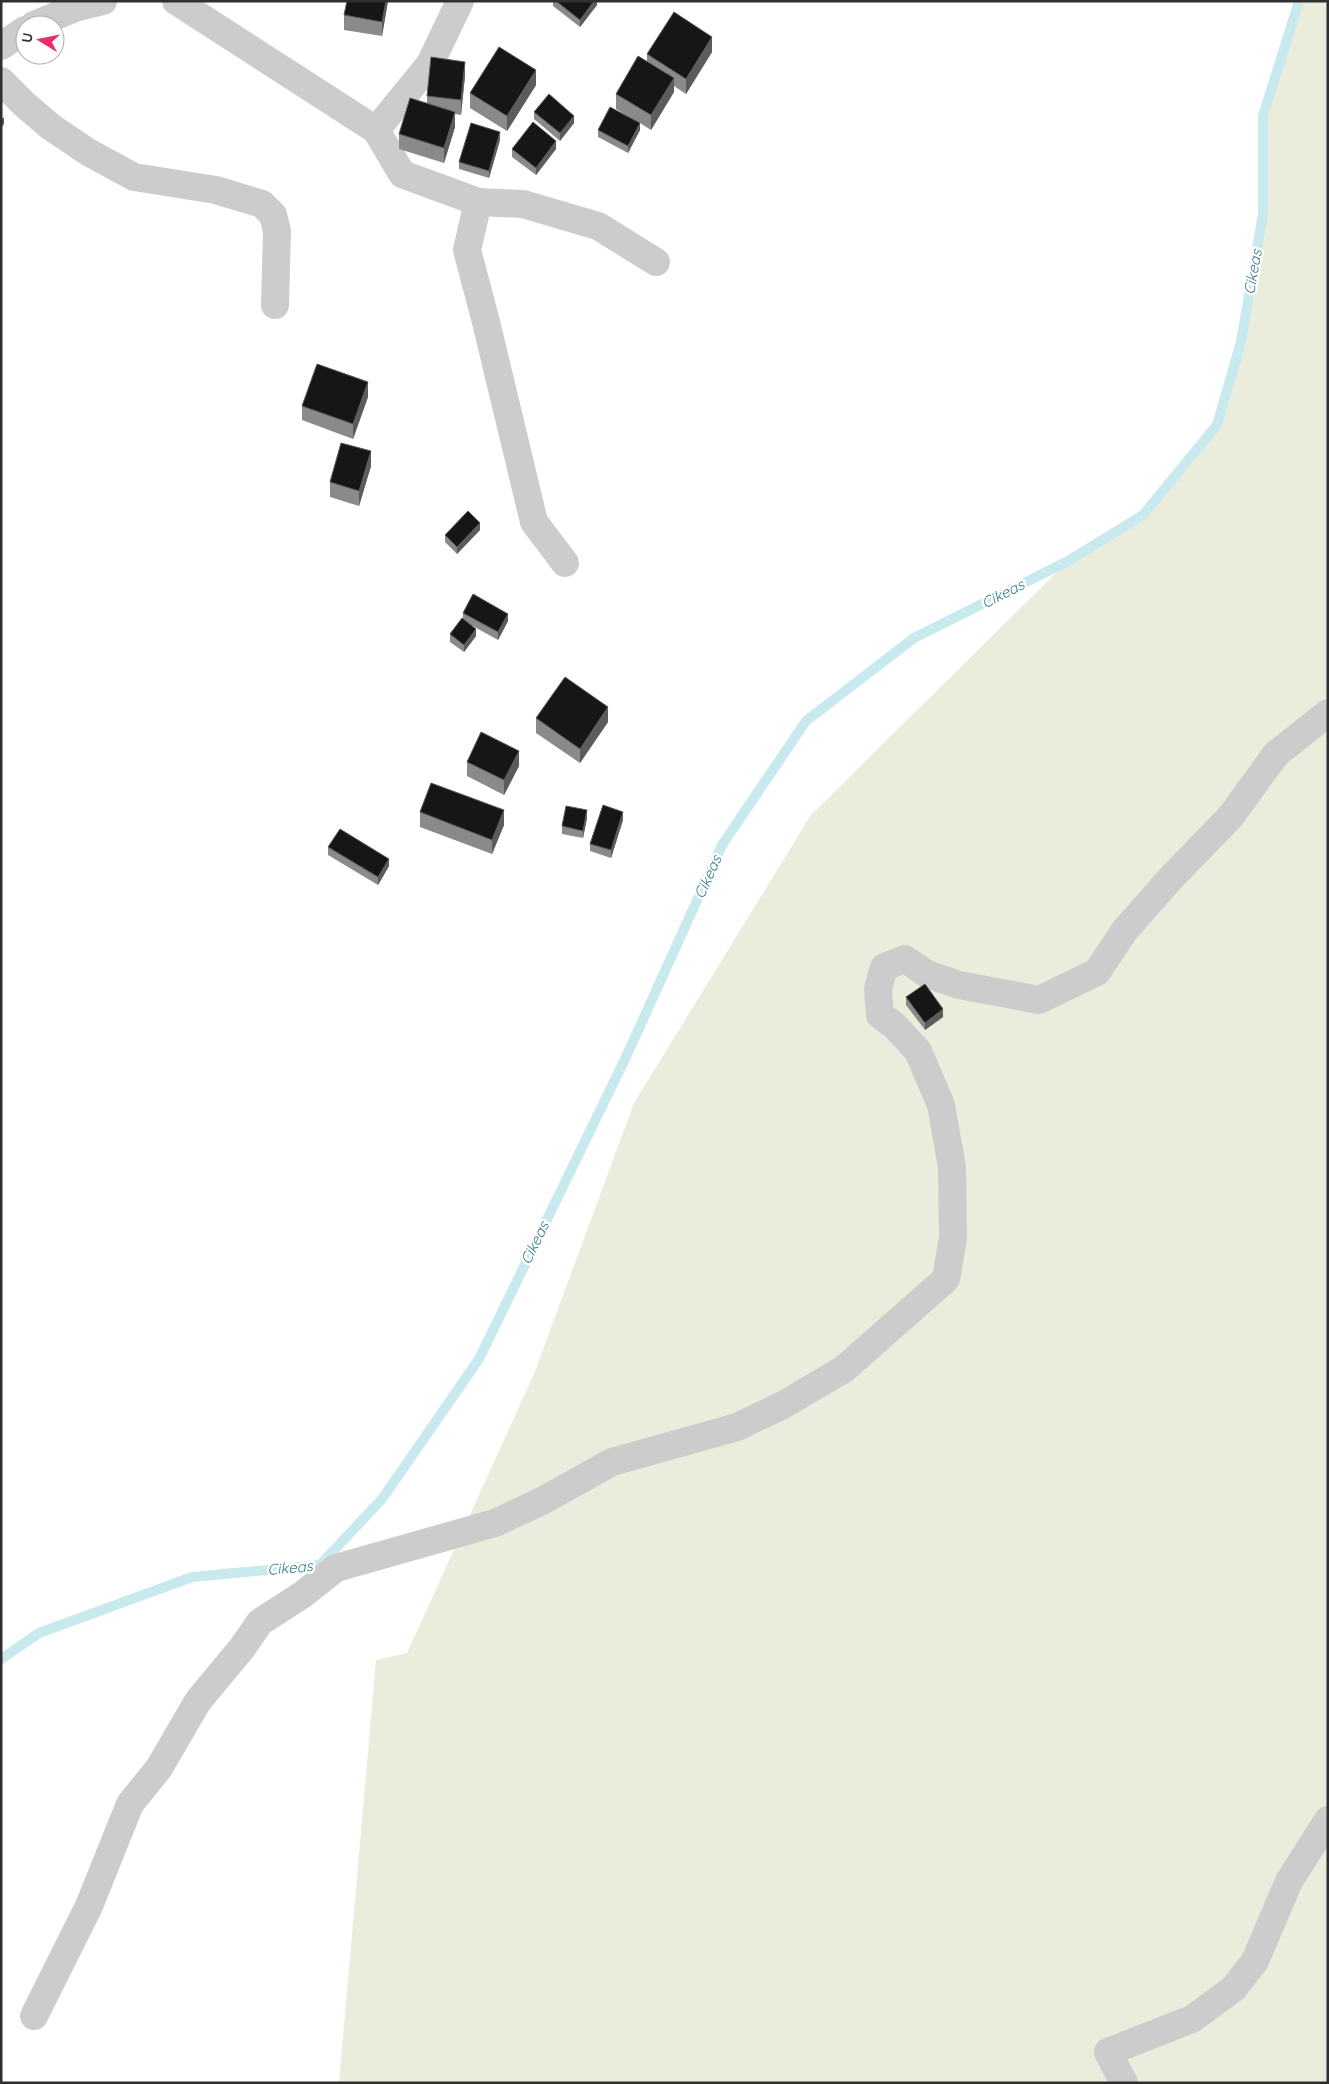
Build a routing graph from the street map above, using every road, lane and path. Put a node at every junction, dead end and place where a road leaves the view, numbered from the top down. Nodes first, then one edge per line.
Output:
1 (103, 1) edge
2 (176, 1) edge
3 (460, 1) edge
4 (58, 15) edge
5 (15, 37) edge
6 (1, 46) edge
7 (1, 81) edge
8 (376, 130) junction
9 (478, 202) junction
10 (656, 262) dead end
11 (275, 305) dead end
12 (565, 562) dead end
13 (1328, 713) edge
14 (1328, 1820) edge
15 (34, 2016) dead end
16 (1124, 2083) edge

1 - 4 street
2 - 8 street
3 - 8 street
5 - 6 street
7 - 11 street
8 - 9 street
9 - 10 street
9 - 12 street
13 - 15 street
14 - 16 street

